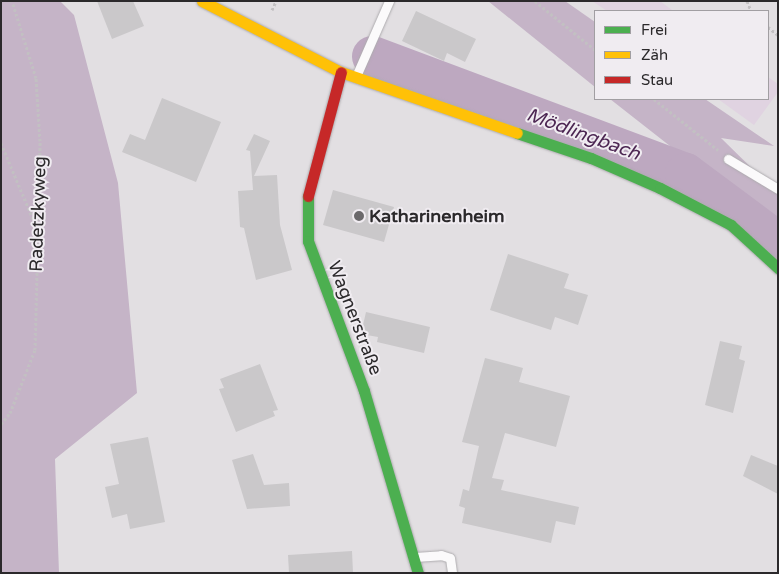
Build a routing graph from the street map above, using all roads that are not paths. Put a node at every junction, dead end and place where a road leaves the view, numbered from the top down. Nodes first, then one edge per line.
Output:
1 (202, 1) edge
2 (389, 1) edge
3 (341, 72) junction
4 (358, 72) junction
5 (728, 159) road end
6 (778, 189) edge
7 (778, 268) edge
8 (414, 557) junction
9 (418, 573) edge
10 (452, 573) edge

1 - 3 street
2 - 4 lane
3 - 4 street
3 - 8 street, Wagnerstraße
4 - 7 street
5 - 6 lane
8 - 9 street, Wagnerstraße
8 - 10 lane

